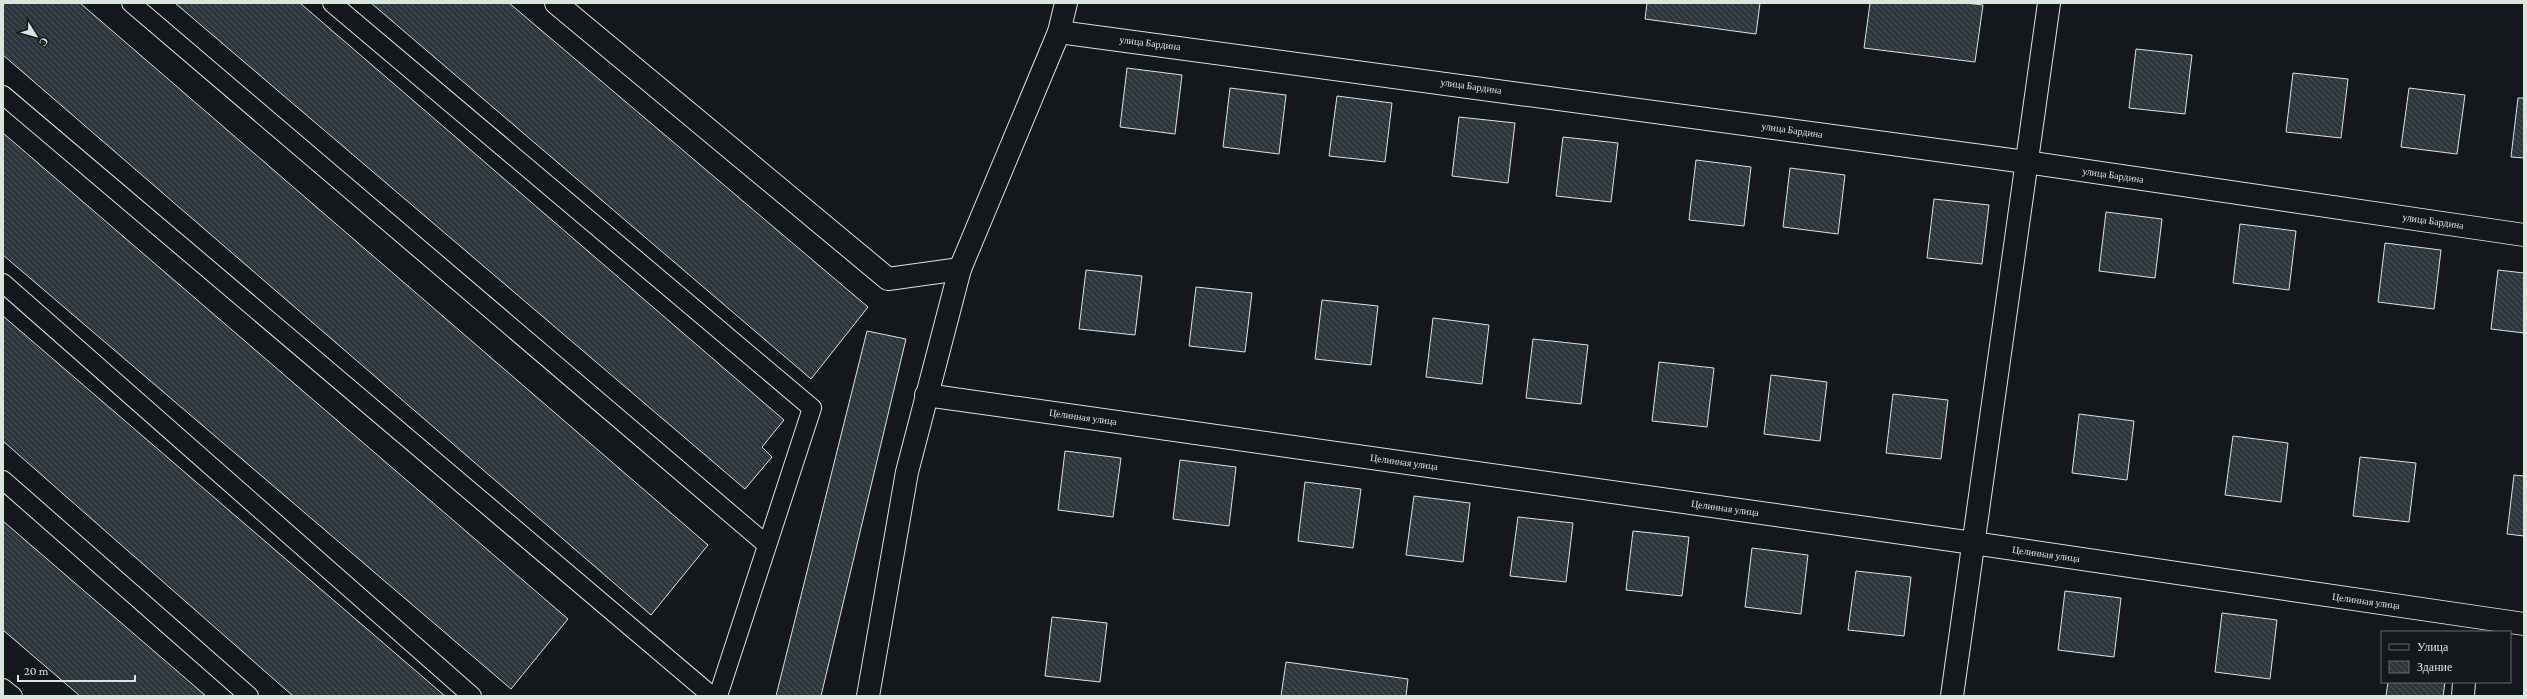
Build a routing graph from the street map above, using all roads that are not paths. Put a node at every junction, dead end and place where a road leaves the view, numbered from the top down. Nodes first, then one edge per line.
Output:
1 (131, 3) edge
2 (332, 3) edge
3 (556, 3) edge
4 (1066, 3) edge
5 (2049, 3) edge
6 (1059, 32) junction
7 (3, 95) edge
8 (2026, 162) junction
9 (2524, 235) edge
10 (960, 270) junction
11 (3, 283) edge
12 (926, 395) junction
13 (3, 480) edge
14 (1973, 543) junction
15 (767, 545) junction
16 (2470, 624) edge
17 (2524, 624) edge
18 (2464, 683) edge
19 (3, 688) edge
20 (13, 696) edge
21 (250, 696) edge
22 (472, 696) edge
23 (712, 696) edge
24 (718, 696) edge
25 (868, 696) edge
26 (1952, 696) edge
27 (2463, 696) edge

1 - 15 lane
2 - 15 lane
3 - 10 street
4 - 6 street
5 - 8 street
6 - 8 street, улица Бардина
6 - 10 street
7 - 23 lane
8 - 9 street, улица Бардина
8 - 14 street
10 - 12 street
11 - 22 lane
12 - 14 street, Целинная улица
12 - 25 street
13 - 21 lane
14 - 16 street, Целинная улица
14 - 26 street
15 - 24 lane
16 - 17 street, Целинная улица
18 - 27 street
19 - 20 lane

